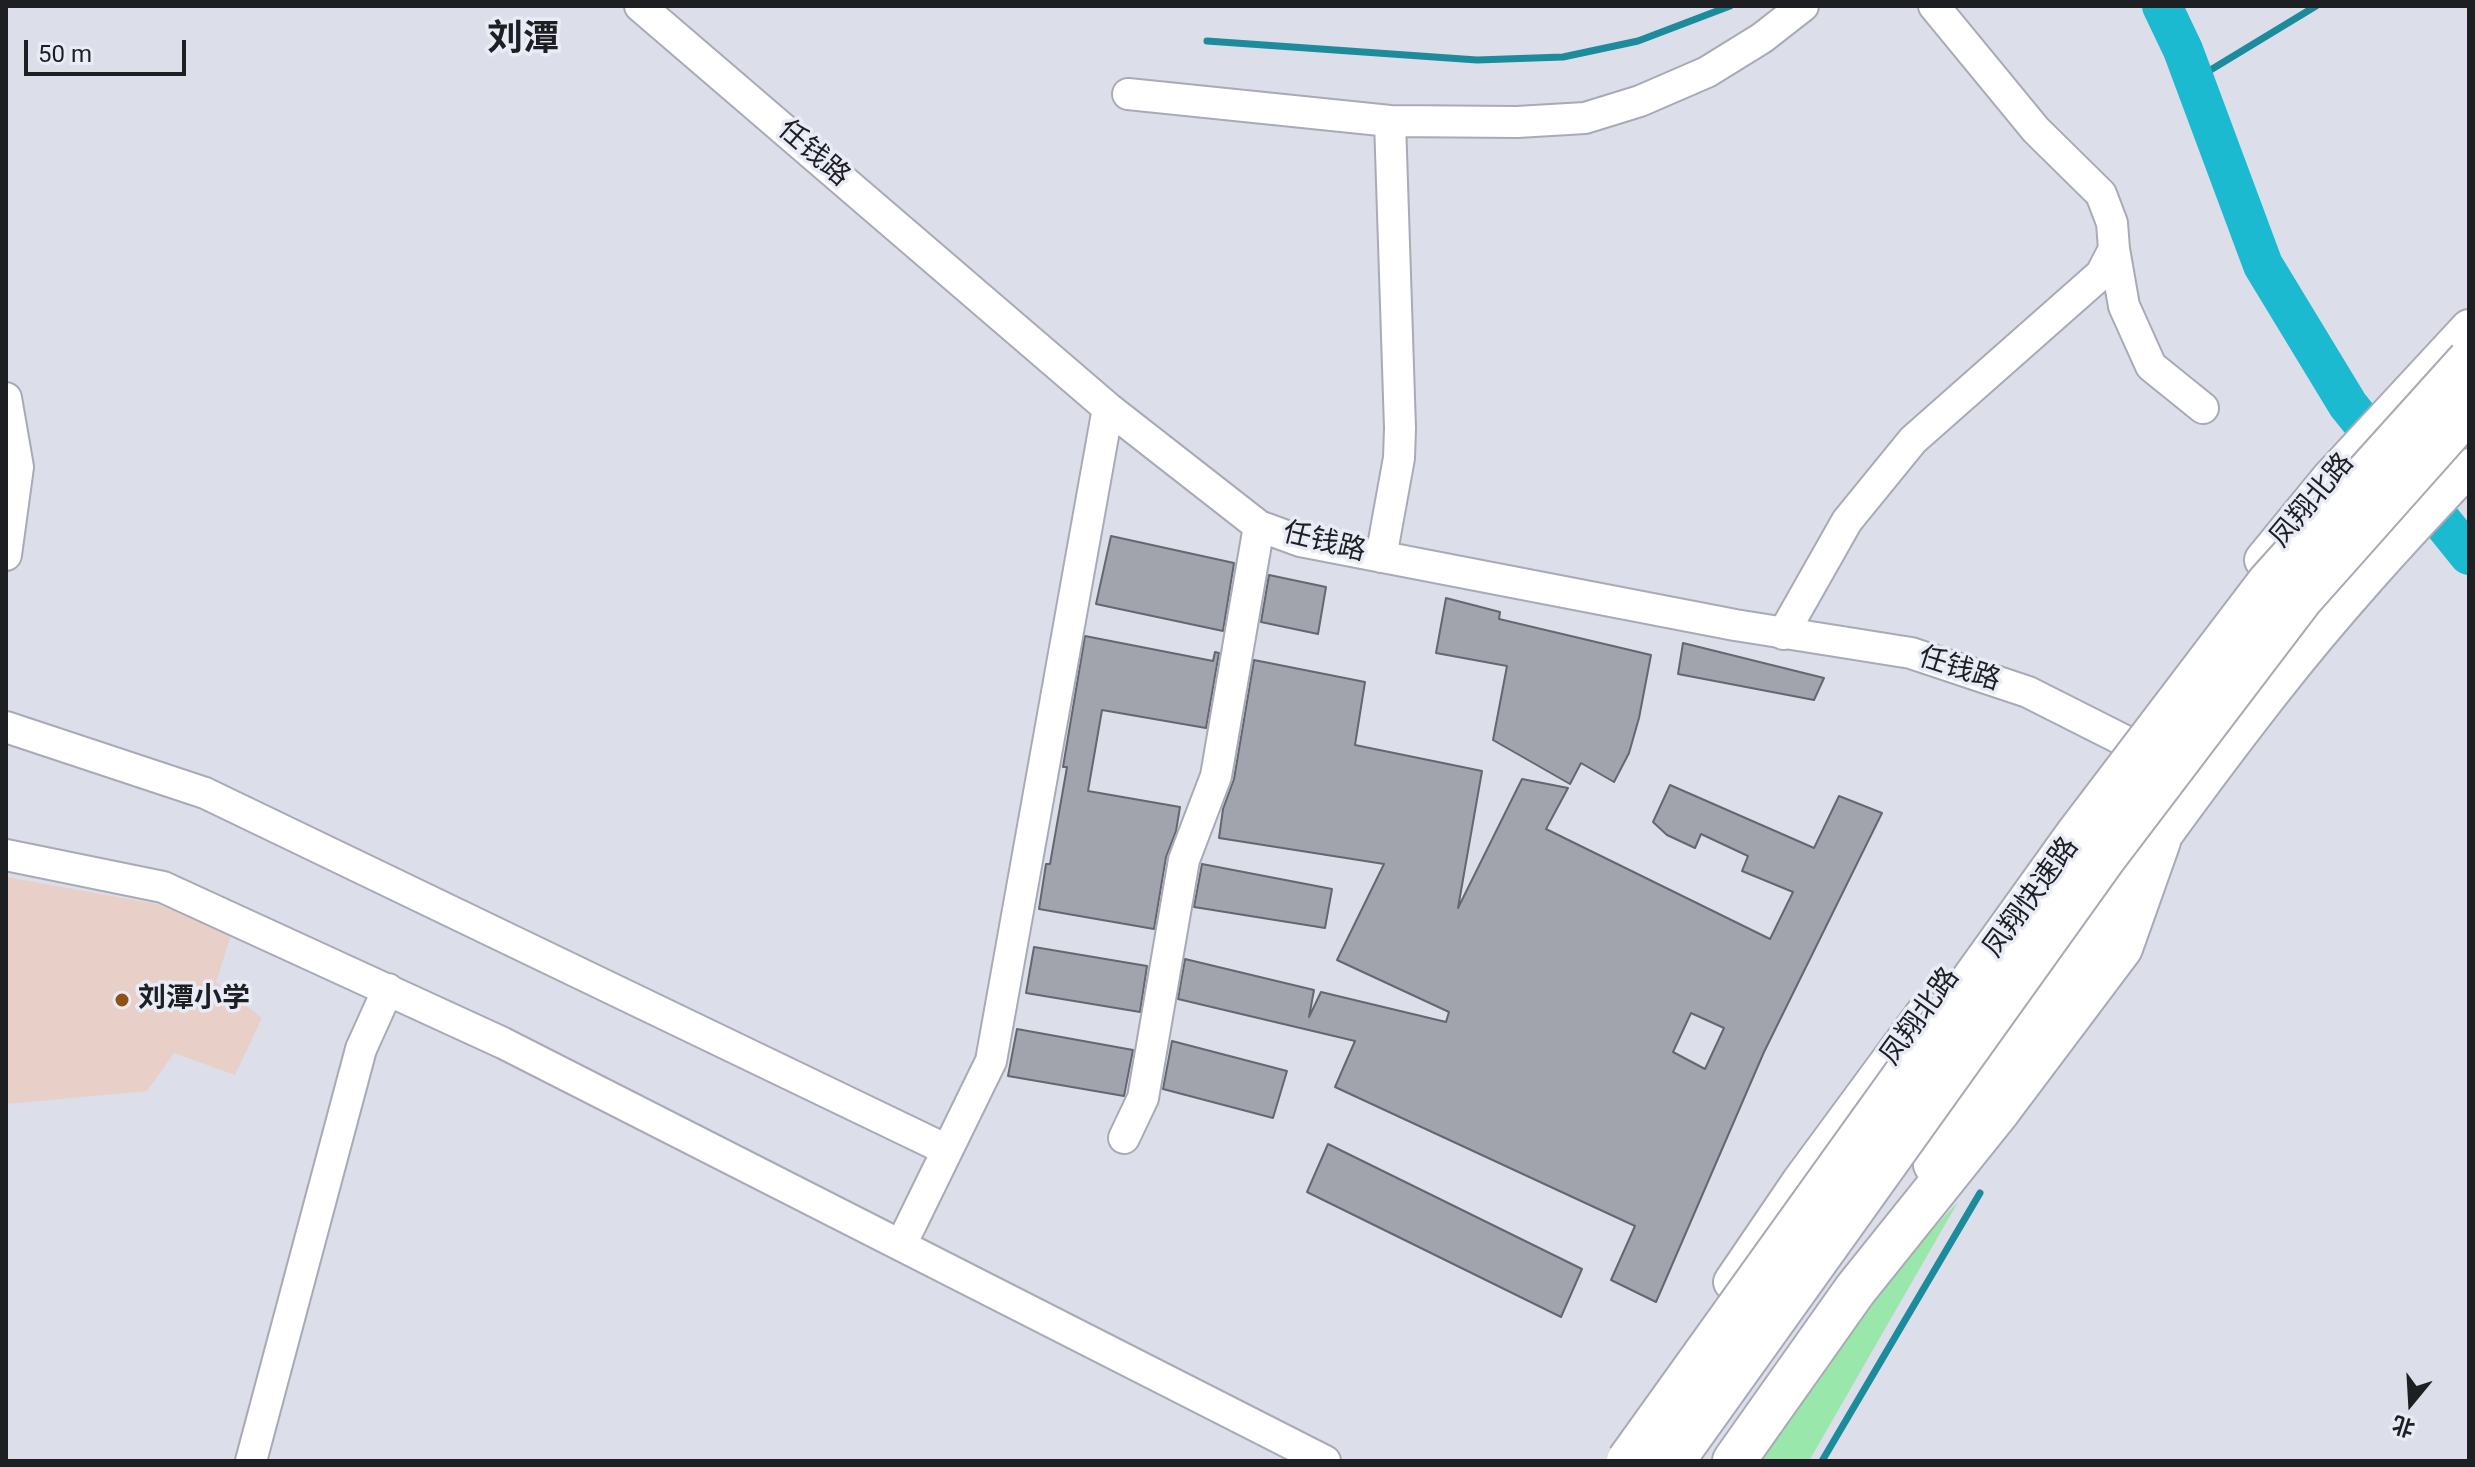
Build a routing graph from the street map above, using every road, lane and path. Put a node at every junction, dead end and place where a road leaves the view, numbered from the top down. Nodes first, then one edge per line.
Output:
1 (640, 6) edge
2 (1803, 6) edge
3 (1934, 6) edge
4 (1128, 94) dead end
5 (1390, 121) junction
6 (2114, 249) junction
7 (2469, 328) edge
8 (2469, 360) edge
9 (6, 398) edge
10 (1108, 408) junction
11 (2203, 408) dead end
12 (2469, 410) edge
13 (2469, 467) edge
14 (1259, 526) junction
15 (6, 555) edge
16 (1381, 557) junction
17 (1783, 634) junction
18 (6, 727) edge
19 (2123, 740) junction
20 (2159, 841) junction
21 (6, 855) edge
22 (388, 989) junction
23 (1124, 1138) dead end
24 (947, 1150) junction
25 (901, 1245) junction
26 (251, 1461) edge
27 (1325, 1461) edge
28 (1605, 1461) edge
29 (1628, 1461) edge
30 (1673, 1461) edge
31 (1711, 1461) edge
32 (1734, 1461) edge

1 - 10 street, 任钱路
2 - 5 street
3 - 6 street
4 - 5 street
5 - 16 street
6 - 11 street
6 - 17 street
7 - 19 main road, 凤翔北路
8 - 29 highway, 凤翔快速路, bridge
9 - 15 street
10 - 14 street, 任钱路
10 - 24 street
12 - 30 highway, 凤翔快速路, bridge
13 - 20 main road
14 - 16 street, 任钱路
14 - 23 street
16 - 17 street, 任钱路
17 - 19 street, 任钱路
18 - 24 street
19 - 28 main road, 凤翔北路
20 - 31 main road
20 - 32 highway
21 - 22 street
22 - 25 street
22 - 26 street
24 - 25 street
25 - 27 street

